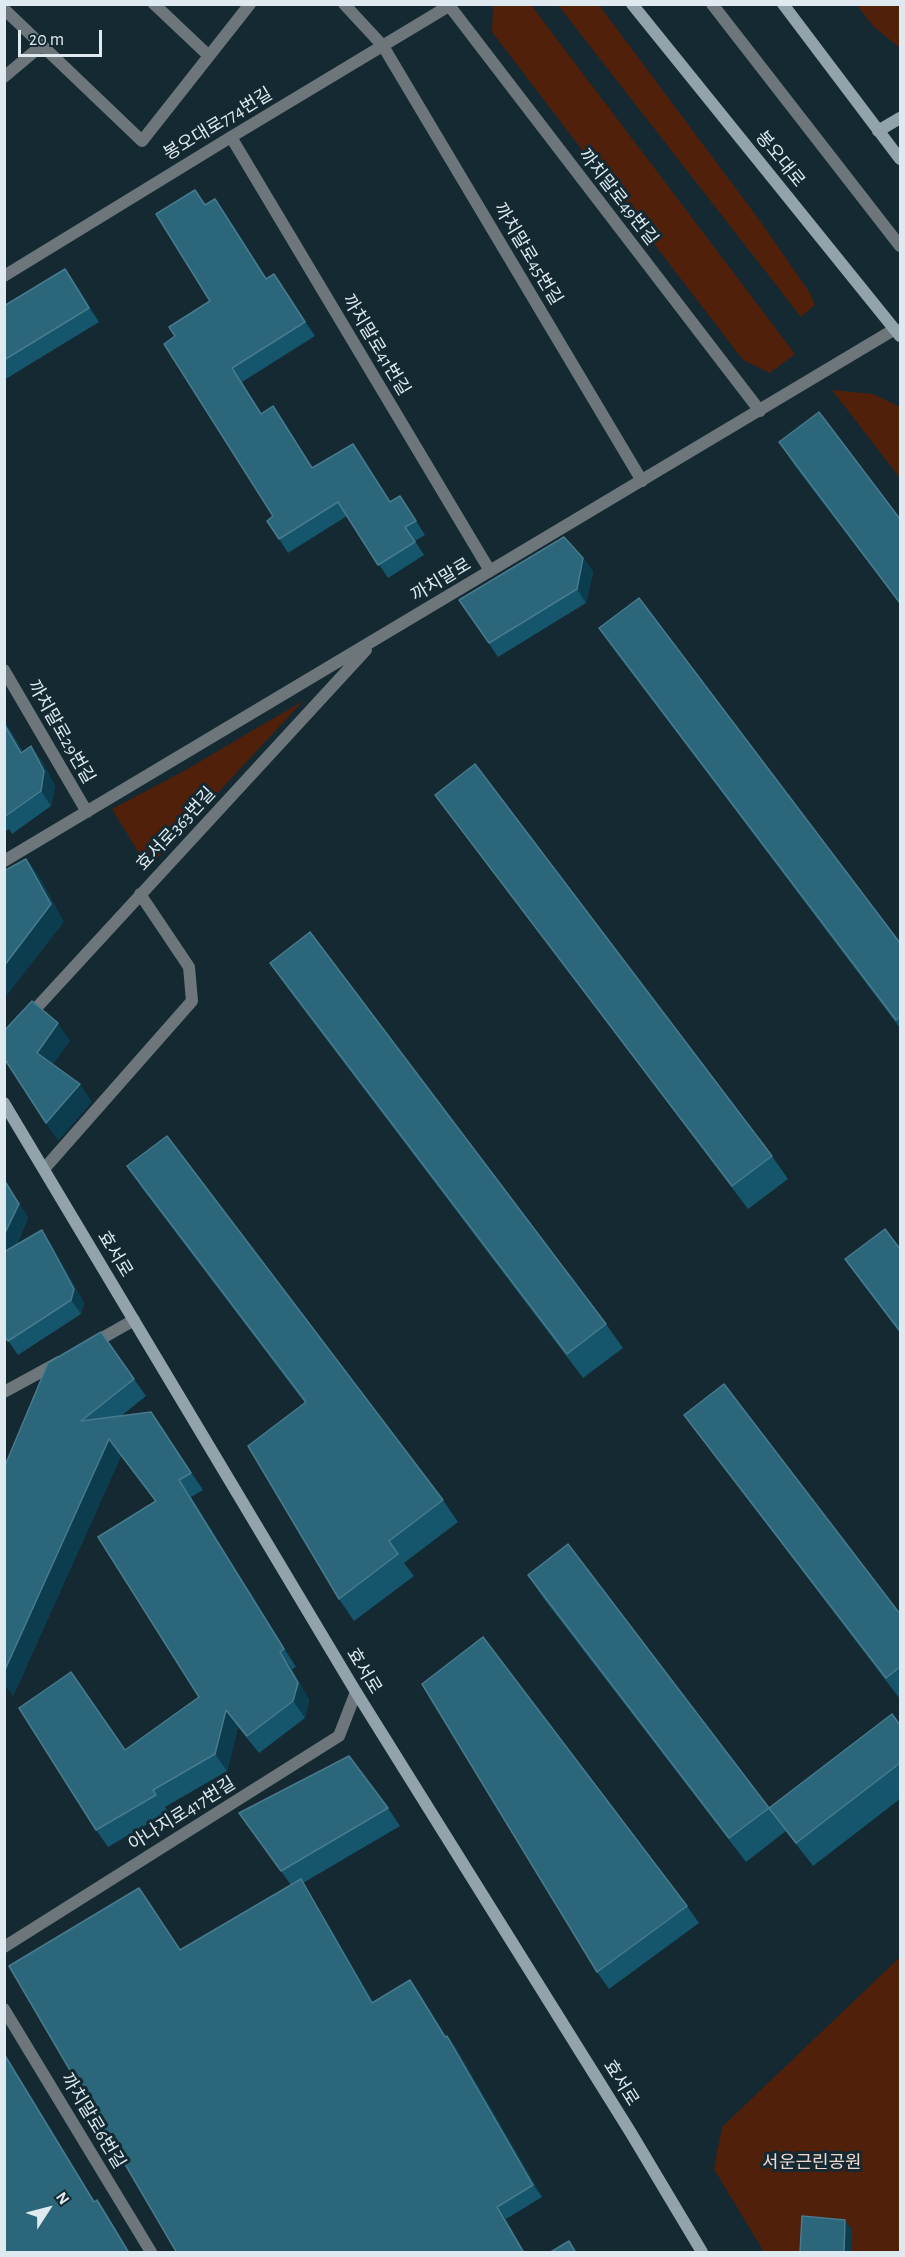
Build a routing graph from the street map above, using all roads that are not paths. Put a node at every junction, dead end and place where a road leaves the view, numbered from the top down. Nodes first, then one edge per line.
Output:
1 (154, 4) edge
2 (249, 4) edge
3 (344, 4) edge
4 (632, 4) edge
5 (712, 4) edge
6 (783, 4) edge
7 (450, 5) edge
8 (4, 9) edge
9 (42, 45) junction
10 (383, 46) junction
11 (208, 56) junction
12 (4, 78) edge
13 (900, 118) edge
14 (878, 131) junction
15 (231, 137) junction
16 (900, 159) edge
17 (900, 246) edge
18 (4, 276) edge
19 (898, 333) edge
20 (760, 411) junction
21 (642, 481) junction
22 (490, 571) junction
23 (375, 640) junction
24 (4, 670) edge
25 (87, 812) junction
26 (4, 861) edge
27 (140, 894) junction
28 (20, 1024) edge
29 (4, 1103) edge
30 (44, 1169) junction
31 (134, 1320) junction
32 (4, 1392) edge
33 (356, 1692) junction
34 (4, 1947) edge
35 (4, 2009) edge
36 (151, 2253) edge
37 (702, 2253) edge

1 - 11 street
2 - 11 street
3 - 10 street, 까치말로45번길
4 - 19 street, 봉오대로
5 - 17 street
6 - 14 street
7 - 10 street, 봉오대로774번길
7 - 20 street, 까치말로49번길
8 - 9 street
9 - 11 street
9 - 12 street
10 - 15 street, 봉오대로774번길
10 - 21 street, 까치말로45번길
13 - 14 street
14 - 16 street
15 - 18 street, 봉오대로774번길
15 - 22 street, 까치말로41번길
19 - 20 street, 까치말로
20 - 21 street, 까치말로
21 - 22 street, 까치말로
22 - 23 street, 까치말로
23 - 25 street, 까치말로
23 - 27 street, 효서로363번길
24 - 25 street, 까치말로29번길
25 - 26 street, 까치말로
27 - 28 street, 효서로363번길
27 - 30 street
29 - 30 street, 효서로
30 - 31 street, 효서로
31 - 32 street
31 - 33 street, 효서로
33 - 34 street, 아나지로417번길
33 - 37 street, 효서로
35 - 36 street, 까치말로6번길

